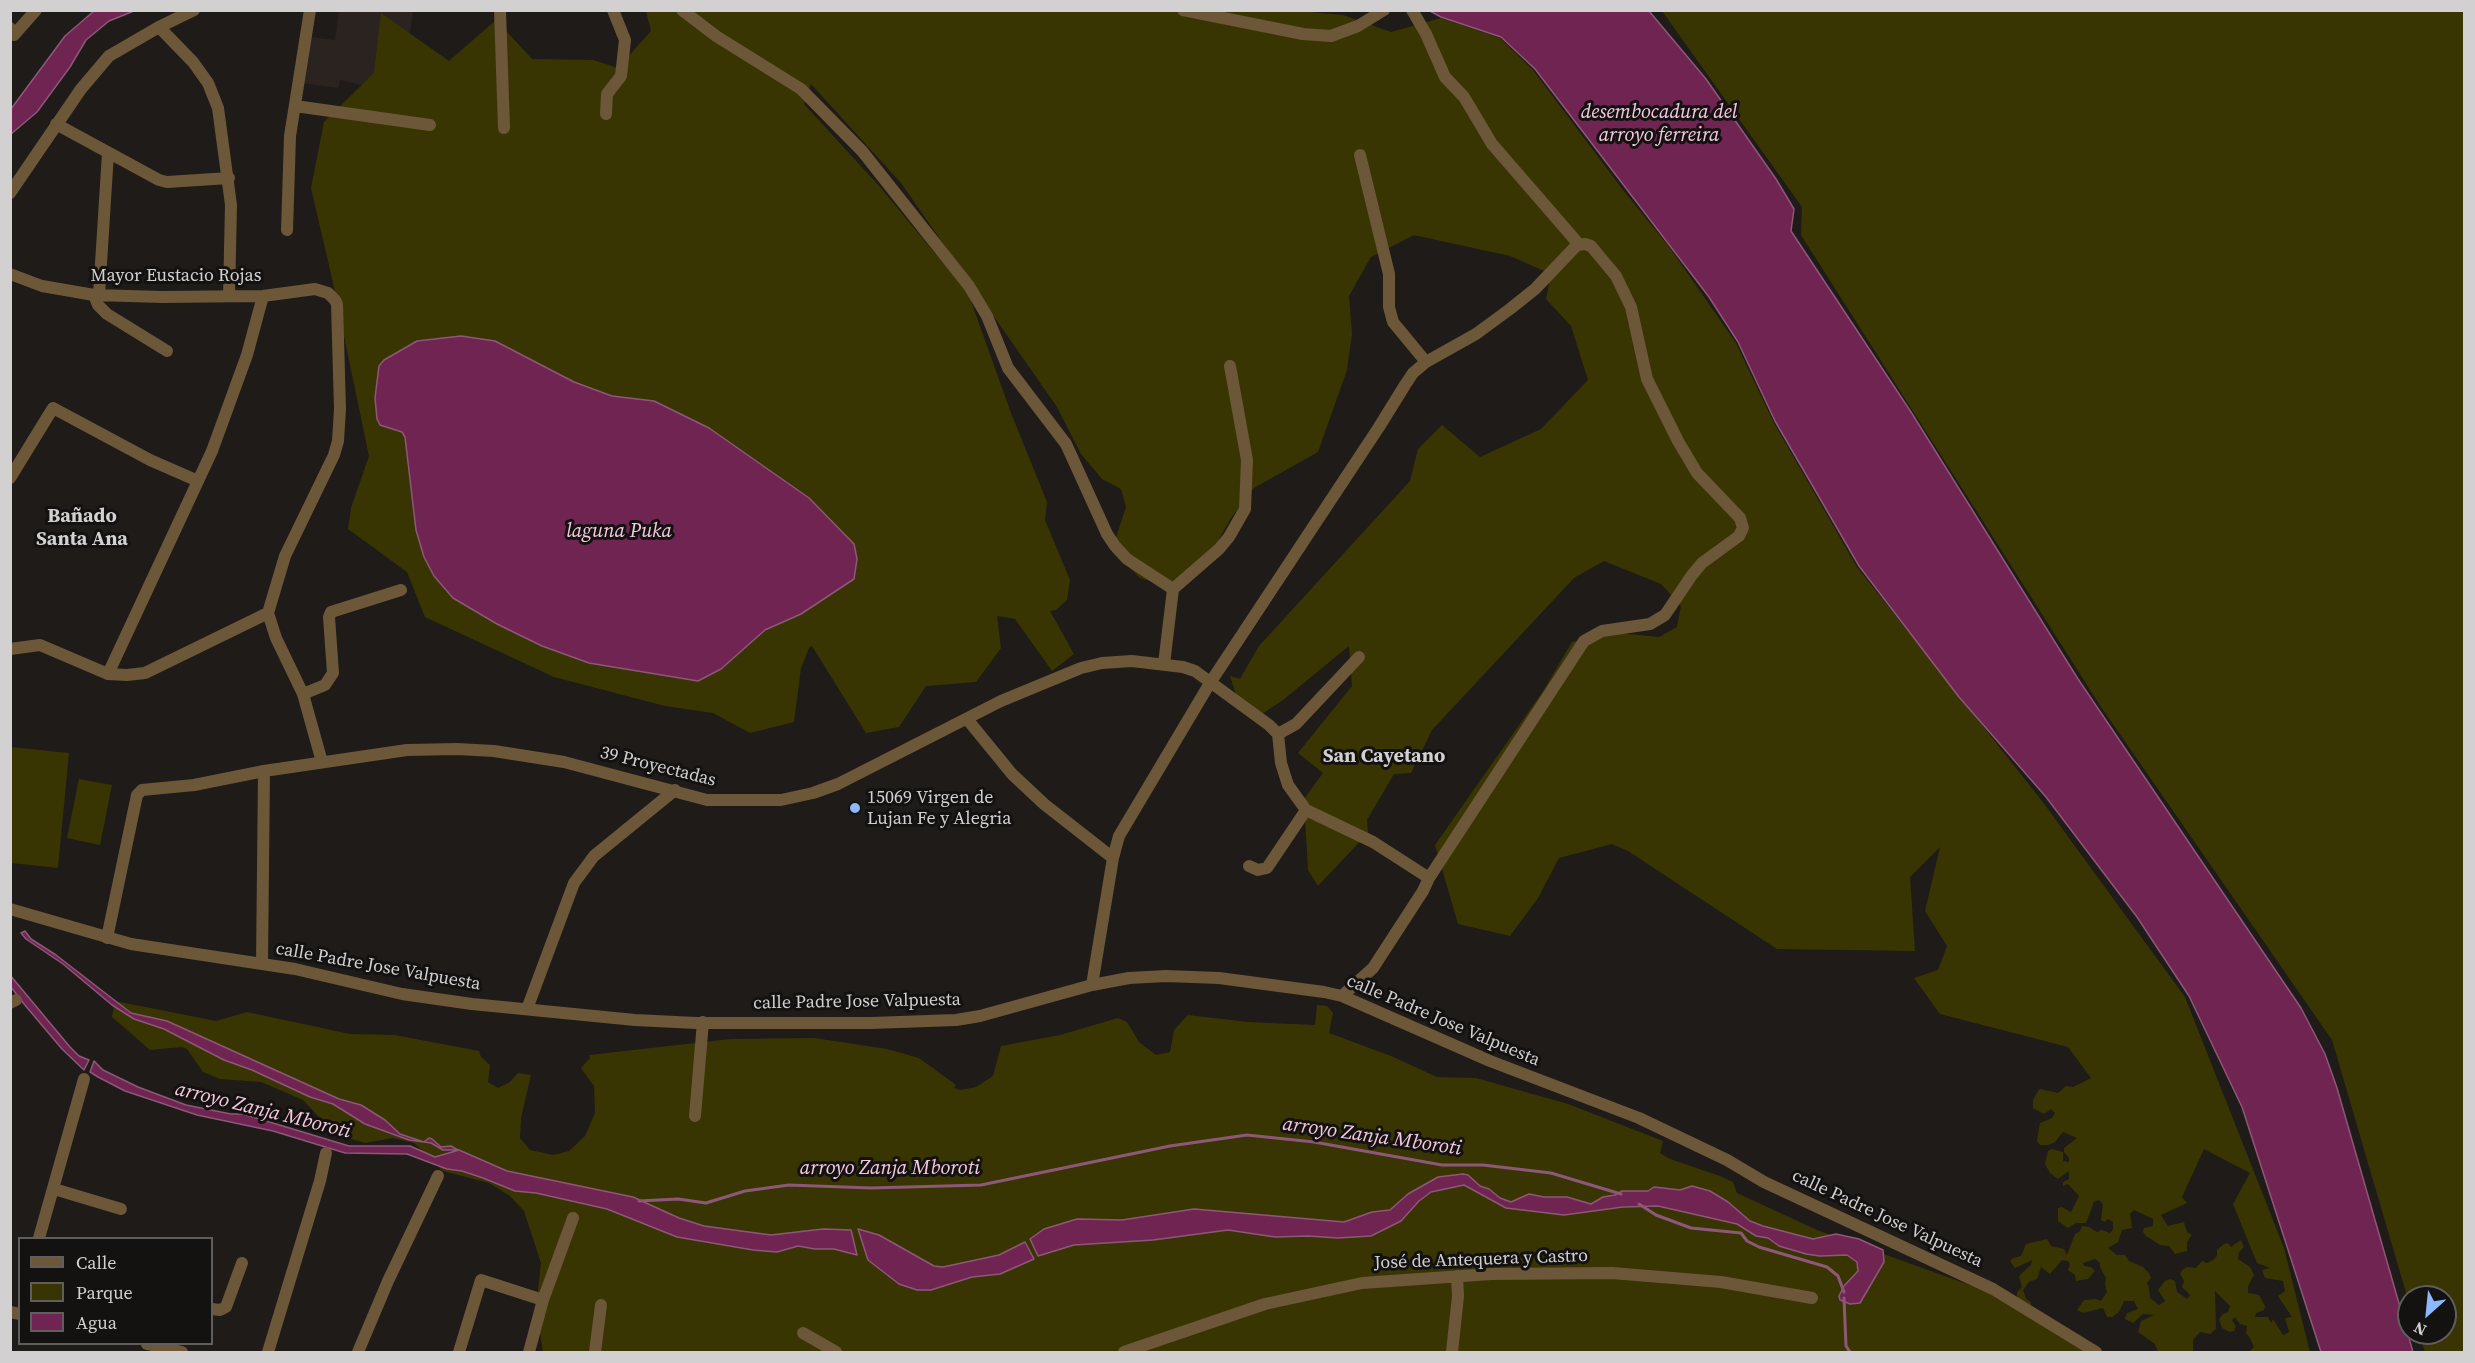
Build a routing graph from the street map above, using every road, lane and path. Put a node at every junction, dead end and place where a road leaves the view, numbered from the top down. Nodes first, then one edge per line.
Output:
1 (36, 10) edge
2 (194, 10) edge
3 (310, 10) edge
4 (500, 10) edge
5 (613, 10) edge
6 (682, 10) edge
7 (1183, 10) edge
8 (1384, 10) edge
9 (1412, 10) edge
10 (159, 27) junction
11 (12, 32) edge
12 (295, 106) junction
13 (606, 114) dead end
14 (56, 124) junction
15 (430, 125) dead end
16 (504, 128) dead end
17 (108, 153) junction
18 (1360, 155) dead end
19 (229, 178) junction
20 (10, 193) edge
21 (287, 230) dead end
22 (1577, 246) junction
23 (10, 274) edge
24 (96, 295) junction
25 (229, 296) junction
26 (263, 296) junction
27 (167, 351) dead end
28 (1426, 362) junction
29 (1230, 366) dead end
30 (10, 478) edge
31 (198, 481) junction
32 (1173, 589) junction
33 (401, 590) dead end
34 (268, 613) junction
35 (10, 649) edge
36 (1359, 657) dead end
37 (1164, 664) junction
38 (108, 674) junction
39 (1210, 683) junction
40 (303, 694) junction
41 (967, 719) junction
42 (1278, 734) junction
43 (322, 762) junction
44 (264, 771) junction
45 (675, 790) junction
46 (1306, 810) junction
47 (1113, 858) junction
48 (1249, 866) dead end
49 (1429, 878) junction
50 (10, 909) edge
51 (107, 938) junction
52 (262, 964) junction
53 (1092, 985) junction
54 (1342, 996) junction
55 (527, 1009) junction
56 (704, 1023) junction
57 (84, 1079) dead end
58 (695, 1116) dead end
59 (326, 1153) dead end
60 (438, 1176) dead end
61 (54, 1189) junction
62 (121, 1209) dead end
63 (573, 1218) dead end
64 (40, 1237) edge
65 (242, 1263) dead end
66 (1457, 1276) junction
67 (1812, 1298) dead end
68 (543, 1300) junction
69 (601, 1305) dead end
70 (213, 1309) edge
71 (803, 1333) dead end
72 (151, 1345) edge
73 (183, 1353) edge
74 (268, 1353) edge
75 (358, 1353) edge
76 (459, 1353) edge
77 (530, 1353) edge
78 (595, 1353) edge
79 (836, 1353) edge
80 (1124, 1353) edge
81 (1452, 1353) edge
82 (2096, 1353) edge

1 - 11 street
2 - 10 street
3 - 12 street
4 - 16 street
5 - 13 street
6 - 32 street
7 - 8 street
9 - 22 street
10 - 14 street
10 - 19 street
12 - 15 street
12 - 21 street
14 - 17 street
14 - 20 street
17 - 19 street
17 - 24 street
18 - 28 street
19 - 25 street
22 - 28 street
22 - 49 street
23 - 24 street, Mayor Eustacio Rojas
24 - 25 street, Mayor Eustacio Rojas
24 - 27 street
25 - 26 street, Mayor Eustacio Rojas
26 - 31 street
26 - 34 street, Mayor Eustacio Rojas
28 - 39 street
29 - 32 street
30 - 31 street
31 - 38 street
32 - 37 street
33 - 40 street
34 - 38 street
34 - 40 street
35 - 38 street
36 - 42 street
37 - 39 street, 39 Proyectadas
37 - 41 street, 39 Proyectadas
39 - 42 street, 39 Proyectadas
39 - 47 street
40 - 43 street
41 - 45 street, 39 Proyectadas
41 - 47 street
42 - 46 street
43 - 44 street, 39 Proyectadas
43 - 45 street, 39 Proyectadas
44 - 51 street, 39 Proyectadas
44 - 52 street
45 - 55 street
46 - 48 street
46 - 49 street
47 - 53 street
49 - 54 street
50 - 51 street, calle Padre Jose Valpuesta
51 - 52 street, calle Padre Jose Valpuesta
52 - 55 street, calle Padre Jose Valpuesta
53 - 54 street, calle Padre Jose Valpuesta
53 - 56 street, calle Padre Jose Valpuesta
54 - 82 street, calle Padre Jose Valpuesta
55 - 56 street, calle Padre Jose Valpuesta
56 - 58 street
57 - 61 street
59 - 74 street
60 - 75 street
61 - 62 street
61 - 64 street
63 - 68 street
65 - 70 street
66 - 67 street, José de Antequera y Castro
66 - 80 street, José de Antequera y Castro
66 - 81 street
68 - 76 street
68 - 77 street
69 - 78 street
71 - 79 street
72 - 73 street

